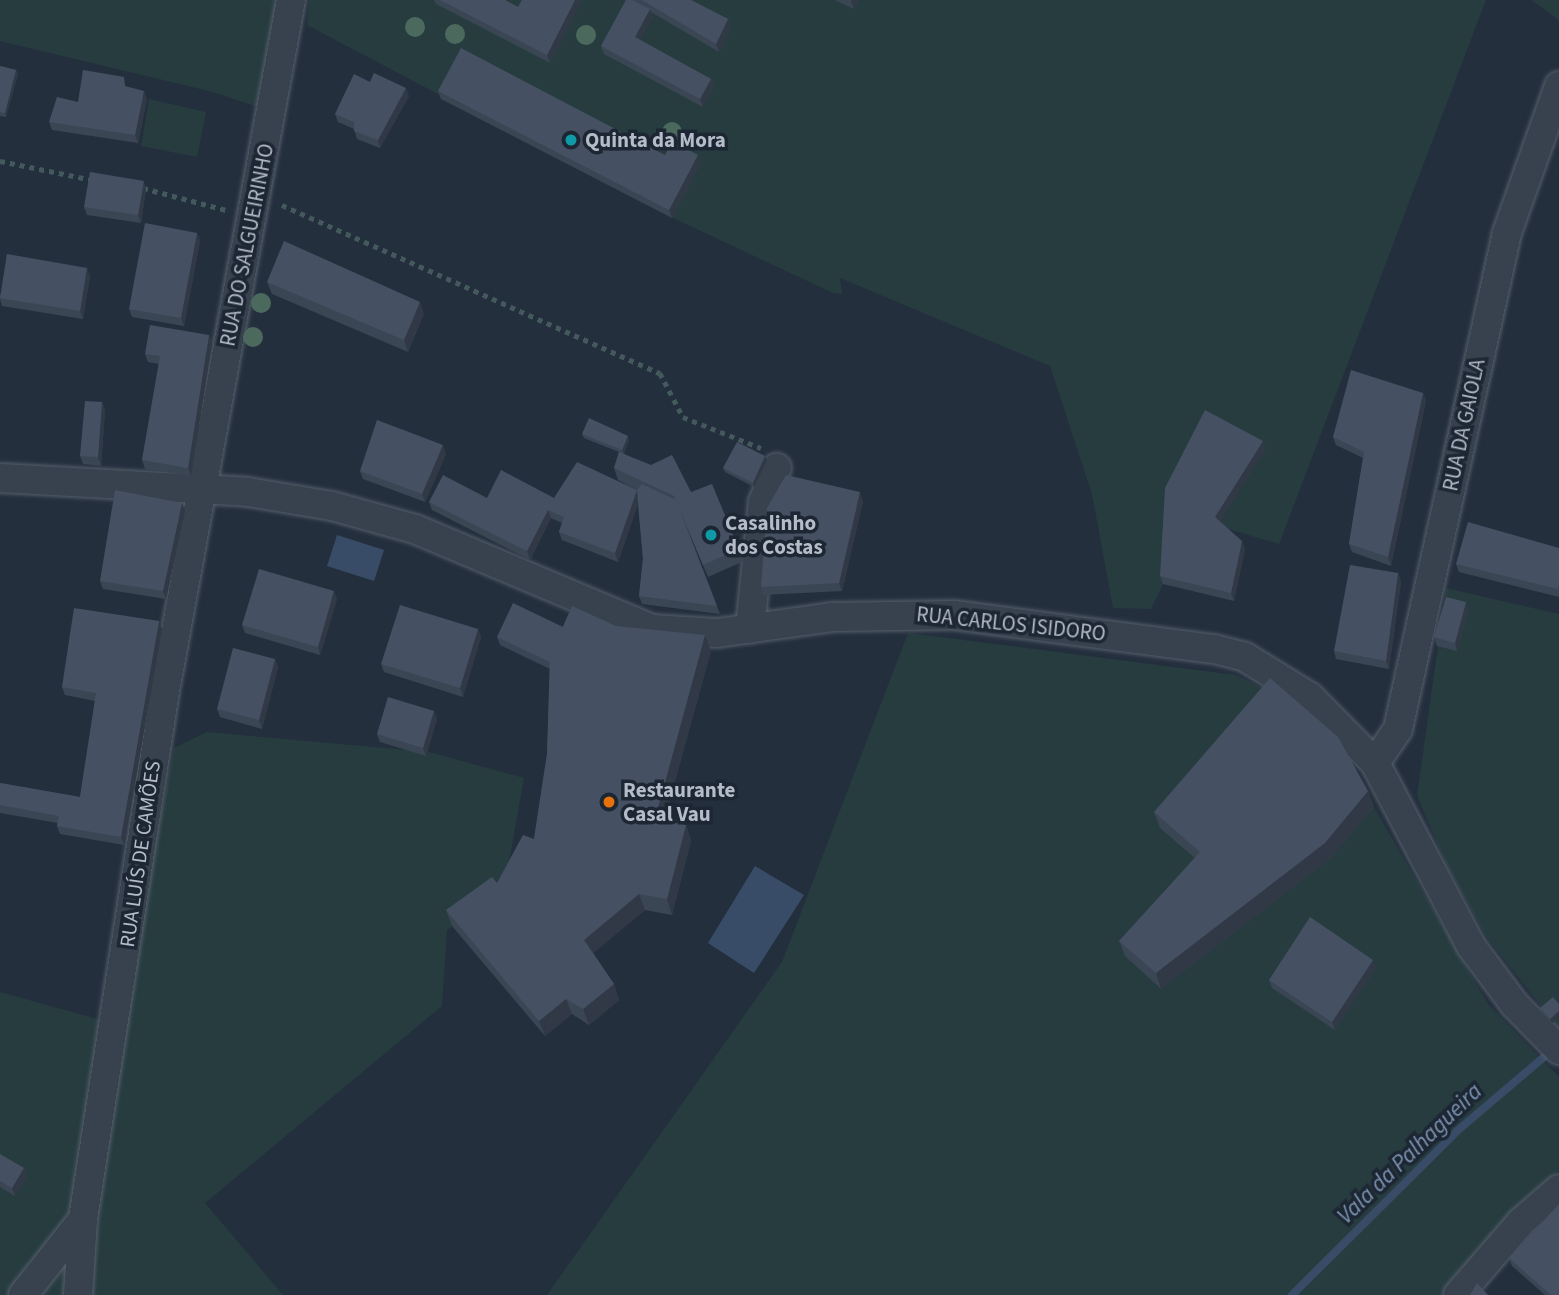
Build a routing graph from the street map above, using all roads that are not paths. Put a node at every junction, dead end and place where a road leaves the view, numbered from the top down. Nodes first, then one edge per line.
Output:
1 (291, 0) edge
2 (1559, 86) edge
3 (777, 468) road end
4 (0, 478) edge
5 (203, 490) junction
6 (750, 629) junction
7 (1375, 763) junction
8 (1551, 1042) edge
9 (1559, 1189) edge
10 (83, 1219) junction
11 (23, 1295) edge
12 (78, 1295) edge
13 (1458, 1295) edge

1 - 5 street, RUA DO SALGUEIRINHO
2 - 7 street, RUA DA GAIOLA
3 - 6 street
4 - 5 street, RUA CARLOS ISIDORO
5 - 6 street, RUA CARLOS ISIDORO
5 - 10 street, RUA LUÍS DE CAMÕES
6 - 7 street, RUA CARLOS ISIDORO
7 - 8 street, RUA CARLOS ISIDORO
9 - 13 street
10 - 11 street
10 - 12 street, RUA LUÍS DE CAMÕES

